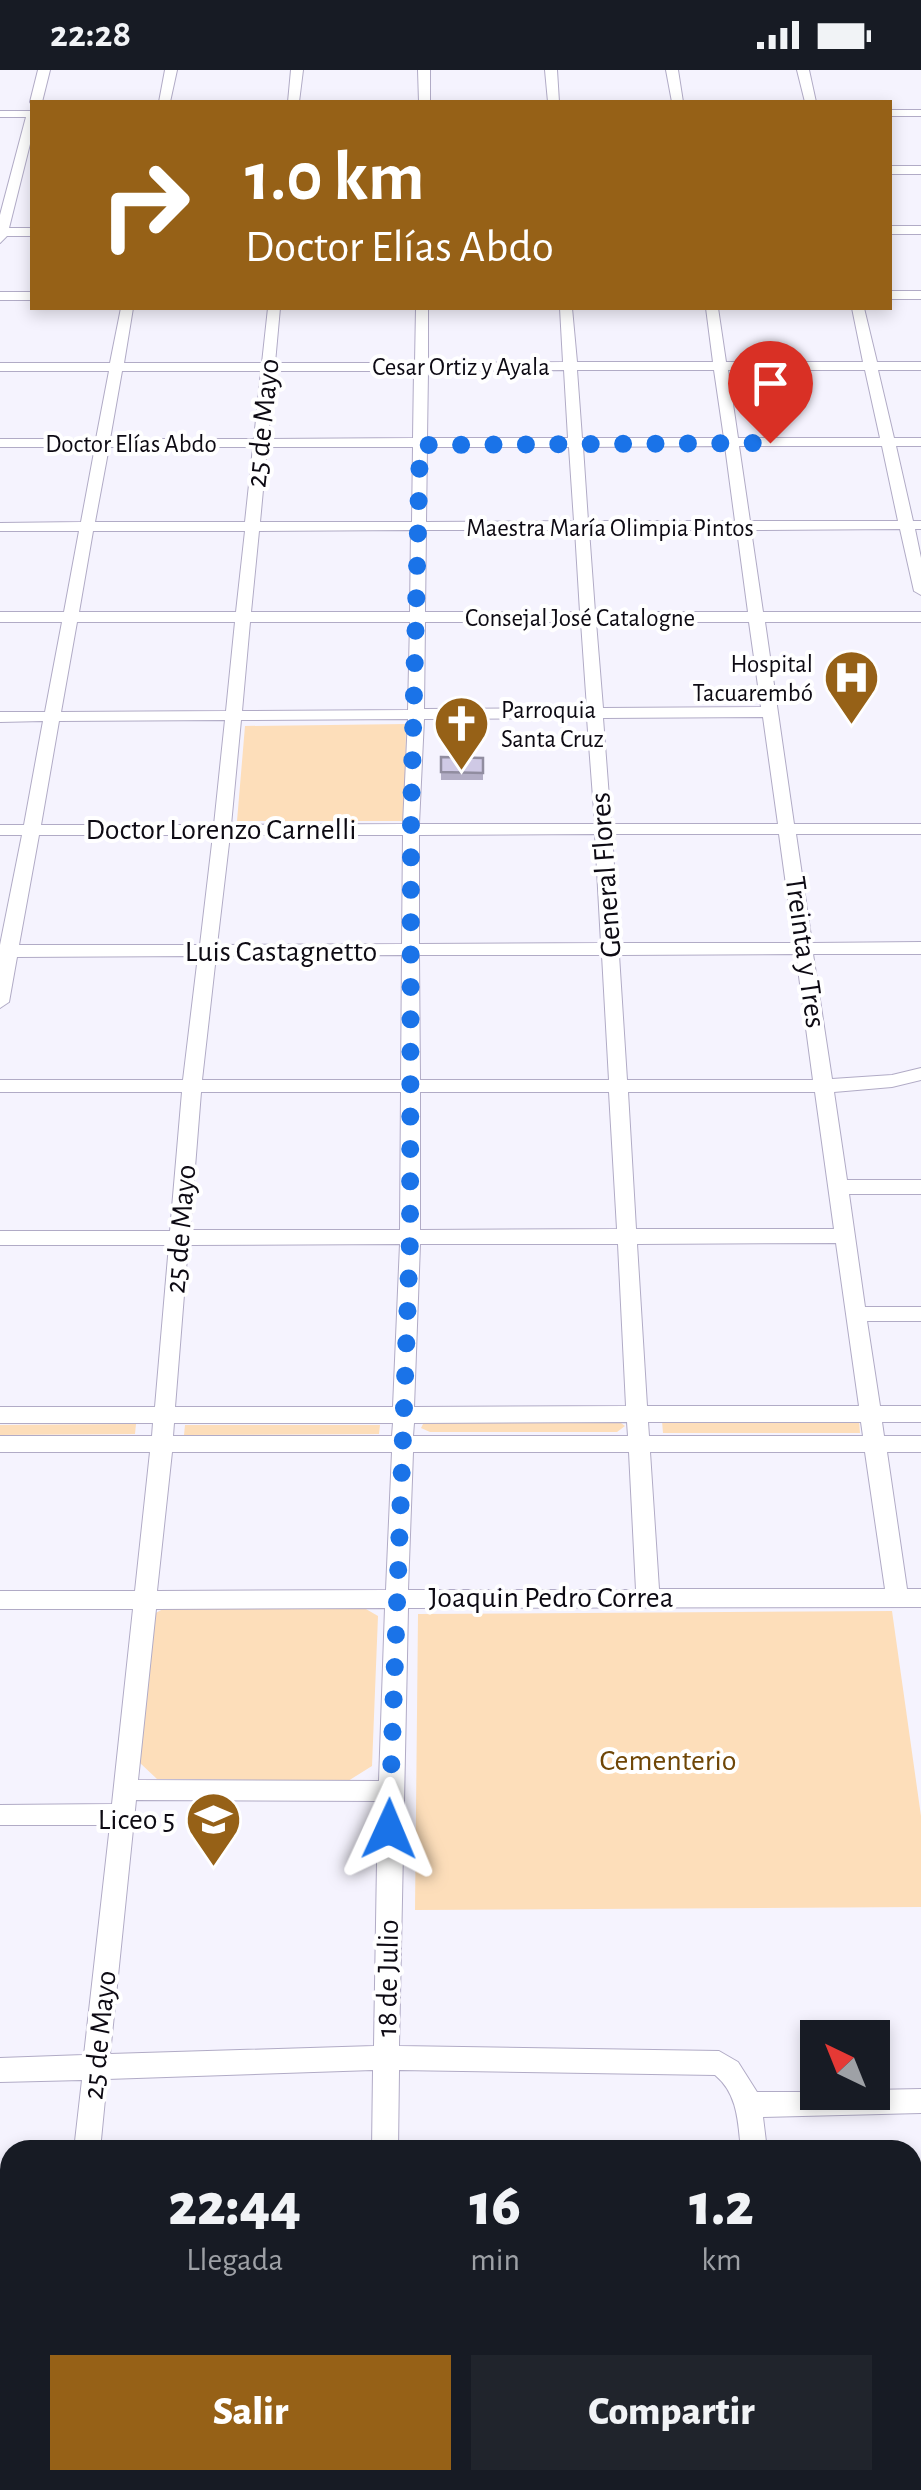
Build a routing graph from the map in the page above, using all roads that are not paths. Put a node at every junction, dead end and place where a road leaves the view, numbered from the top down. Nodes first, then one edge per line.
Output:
1 (44, 70) edge
2 (171, 70) edge
3 (297, 70) edge
4 (424, 70) edge
5 (551, 70) edge
6 (672, 70) edge
7 (803, 70) edge
8 (36, 100) edge
9 (164, 100) edge
10 (294, 100) edge
11 (424, 100) edge
12 (554, 100) edge
13 (678, 100) edge
14 (810, 100) edge
15 (892, 113) edge
16 (921, 113) edge
17 (0, 114) edge
18 (30, 115) edge
19 (30, 133) edge
20 (0, 170) edge
21 (26, 170) edge
22 (892, 170) edge
23 (921, 170) edge
24 (892, 230) edge
25 (921, 230) edge
26 (30, 232) edge
27 (1, 235) edge
28 (892, 295) edge
29 (921, 295) edge
30 (0, 296) edge
31 (30, 296) edge
32 (127, 310) edge
33 (274, 310) edge
34 (422, 310) edge
35 (566, 310) edge
36 (712, 310) edge
37 (858, 310) edge
38 (116, 366) junction
39 (269, 366) junction
40 (421, 366) junction
41 (720, 366) junction
42 (870, 366) junction
43 (921, 366) edge
44 (0, 367) edge
45 (571, 367) junction
46 (103, 442) junction
47 (888, 442) junction
48 (921, 442) edge
49 (0, 443) edge
50 (261, 443) junction
51 (576, 443) junction
52 (731, 443) junction
53 (420, 445) junction
54 (88, 526) junction
55 (252, 526) junction
56 (582, 526) junction
57 (744, 526) junction
58 (914, 526) edge
59 (0, 527) edge
60 (419, 528) junction
61 (921, 591) edge
62 (242, 615) junction
63 (921, 616) edge
64 (0, 617) edge
65 (72, 617) junction
66 (587, 617) junction
67 (758, 617) junction
68 (417, 618) junction
69 (772, 712) junction
70 (594, 714) junction
71 (233, 716) junction
72 (0, 717) edge
73 (54, 717) junction
74 (416, 717) junction
75 (603, 826) junction
76 (788, 828) junction
77 (412, 829) junction
78 (921, 829) edge
79 (0, 830) edge
80 (32, 830) junction
81 (222, 830) junction
82 (806, 949) junction
83 (920, 949) edge
84 (414, 950) junction
85 (610, 950) junction
86 (5, 951) edge
87 (208, 952) junction
88 (0, 1002) edge
89 (921, 1074) edge
90 (192, 1085) junction
91 (619, 1085) junction
92 (0, 1086) edge
93 (411, 1086) junction
94 (826, 1086) junction
95 (921, 1187) edge
96 (838, 1188) junction
97 (627, 1236) junction
98 (846, 1236) junction
99 (0, 1238) edge
100 (410, 1239) junction
101 (179, 1240) junction
102 (856, 1314) junction
103 (921, 1314) edge
104 (164, 1413) junction
105 (872, 1413) junction
106 (402, 1414) junction
107 (638, 1414) junction
108 (921, 1414) edge
109 (0, 1415) edge
110 (641, 1443) junction
111 (0, 1444) edge
112 (162, 1444) junction
113 (876, 1444) junction
114 (921, 1444) edge
115 (402, 1446) junction
116 (648, 1597) junction
117 (396, 1598) junction
118 (909, 1598) edge
119 (144, 1599) junction
120 (0, 1600) edge
121 (390, 1790) junction
122 (122, 1802) junction
123 (0, 1815) edge
124 (386, 2058) junction
125 (96, 2068) junction
126 (0, 2070) edge
127 (921, 2101) edge
128 (748, 2105) junction
129 (88, 2140) edge
130 (384, 2140) edge
131 (753, 2140) edge

1 - 8 street
2 - 9 street
3 - 10 street
4 - 11 street
5 - 12 street
6 - 13 street
7 - 14 street
15 - 16 street
17 - 18 street
19 - 21 street
20 - 21 street
21 - 27 street
22 - 23 street
24 - 25 street
26 - 27 street
28 - 29 street
30 - 31 street
32 - 38 street
33 - 39 street, 25 de Mayo
34 - 40 street, 18 de Julio
35 - 45 street, General Flores
36 - 41 street, Treinta y Tres
37 - 42 street
38 - 39 street, Cesar Ortiz y Ayala
38 - 44 street, Cesar Ortiz y Ayala
38 - 46 street
39 - 40 street, Cesar Ortiz y Ayala
39 - 50 street, 25 de Mayo
40 - 45 street, Cesar Ortiz y Ayala
40 - 53 street, 18 de Julio
41 - 42 street, Cesar Ortiz y Ayala
41 - 45 street, Cesar Ortiz y Ayala
41 - 52 street, Treinta y Tres
42 - 43 street, Cesar Ortiz y Ayala
42 - 47 street
45 - 51 street, General Flores
46 - 49 street, Doctor Elías Abdo
46 - 50 street, Doctor Elías Abdo
46 - 54 street
47 - 48 street, Doctor Elías Abdo
47 - 52 street, Doctor Elías Abdo
47 - 58 street
50 - 53 street, Doctor Elías Abdo
50 - 55 street, 25 de Mayo
51 - 52 street, Doctor Elías Abdo
51 - 53 street, Doctor Elías Abdo
51 - 56 street, General Flores
52 - 57 street, Treinta y Tres
53 - 60 street, 18 de Julio
54 - 55 street, Maestra María Olimpia Pintos
54 - 59 street, Maestra María Olimpia Pintos
54 - 65 street
55 - 60 street, Maestra María Olimpia Pintos
55 - 62 street, 25 de Mayo
56 - 57 street, Maestra María Olimpia Pintos
56 - 60 street, Maestra María Olimpia Pintos
56 - 66 street, General Flores
57 - 58 street, Maestra María Olimpia Pintos
57 - 67 street, Treinta y Tres
58 - 61 street
60 - 68 street, 18 de Julio
62 - 65 street, Consejal José Catalogne
62 - 68 street, Consejal José Catalogne
62 - 71 street, 25 de Mayo
63 - 67 street, Consejal José Catalogne
64 - 65 street, Consejal José Catalogne
65 - 73 street
66 - 67 street, Consejal José Catalogne
66 - 68 street, Consejal José Catalogne
66 - 70 street, General Flores
67 - 69 street, Treinta y Tres
68 - 74 street, 18 de Julio
69 - 70 street
69 - 76 street, Treinta y Tres
70 - 74 street
70 - 75 street, General Flores
71 - 73 street
71 - 74 street
71 - 81 street, 25 de Mayo
72 - 73 street
73 - 80 street
74 - 77 street, 18 de Julio
75 - 76 street, Doctor Lorenzo Carnelli
75 - 77 street, Doctor Lorenzo Carnelli
75 - 85 street, General Flores
76 - 78 street, Doctor Lorenzo Carnelli
76 - 82 street, Treinta y Tres
77 - 81 street, Doctor Lorenzo Carnelli
77 - 84 street, 18 de Julio
79 - 80 street, Doctor Lorenzo Carnelli
80 - 81 street, Doctor Lorenzo Carnelli
80 - 86 street
81 - 87 street, 25 de Mayo
82 - 83 street, Luis Castagnetto
82 - 85 street, Luis Castagnetto
82 - 94 street, Treinta y Tres
84 - 85 street, Luis Castagnetto
84 - 87 street, Luis Castagnetto
84 - 93 street, 18 de Julio
85 - 91 street, General Flores
86 - 87 street, Luis Castagnetto
86 - 88 street
87 - 90 street, 25 de Mayo
89 - 94 street
90 - 92 street
90 - 93 street
90 - 101 street, 25 de Mayo
91 - 93 street
91 - 94 street
91 - 97 street, General Flores
93 - 100 street, 18 de Julio
94 - 96 street, Treinta y Tres
95 - 96 street
96 - 98 street, Treinta y Tres
97 - 98 street
97 - 100 street
97 - 107 street, General Flores
98 - 102 street, Treinta y Tres
99 - 101 street
100 - 101 street
100 - 106 street, 18 de Julio
101 - 104 street, 25 de Mayo
102 - 103 street
102 - 105 street, Treinta y Tres
104 - 106 street
104 - 109 street
104 - 112 street, 25 de Mayo
105 - 107 street
105 - 108 street
105 - 113 street, Treinta y Tres
106 - 107 street
106 - 115 street, 18 de Julio
107 - 110 street, General Flores
110 - 113 street
110 - 115 street
110 - 116 street, General Flores
111 - 112 street
112 - 115 street
112 - 119 street, 25 de Mayo
113 - 114 street
113 - 118 street, Treinta y Tres
115 - 117 street, 18 de Julio
116 - 117 street, Joaquin Pedro Correa
116 - 118 street, Joaquin Pedro Correa
117 - 119 street, Joaquin Pedro Correa
117 - 121 street, 18 de Julio
119 - 120 street, Joaquin Pedro Correa
119 - 122 street, 25 de Mayo
121 - 122 street
121 - 124 street, 18 de Julio
122 - 123 street
122 - 125 street, 25 de Mayo
124 - 125 street
124 - 128 street
124 - 130 street, 18 de Julio
125 - 126 street
125 - 129 street, 25 de Mayo
127 - 128 street
128 - 131 street

